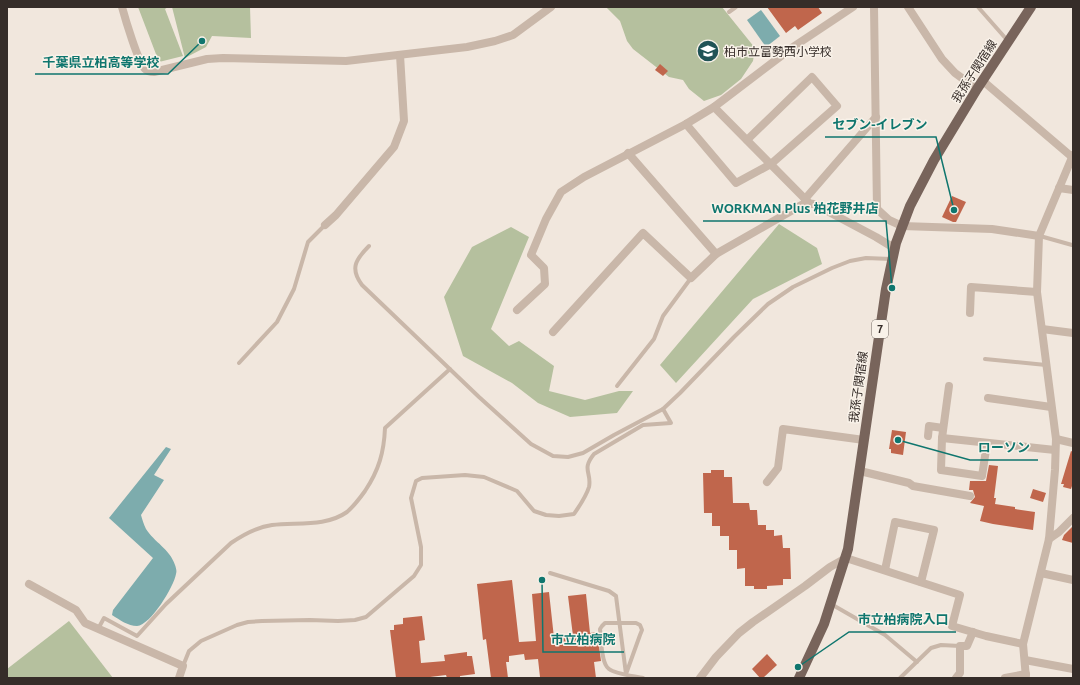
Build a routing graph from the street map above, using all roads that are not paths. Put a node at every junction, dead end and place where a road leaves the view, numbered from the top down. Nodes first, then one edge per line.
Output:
1 (122, 7) edge
2 (551, 7) edge
3 (736, 7) edge
4 (853, 7) edge
5 (874, 7) edge
6 (908, 7) edge
7 (978, 7) edge
8 (1031, 7) edge
9 (729, 12) dead end
10 (1009, 41) junction
11 (400, 55) junction
12 (980, 85) junction
13 (714, 107) junction
14 (876, 117) junction
15 (686, 124) junction
16 (747, 140) junction
17 (628, 153) junction
18 (1072, 156) edge
19 (771, 164) junction
20 (1059, 188) junction
21 (1073, 190) edge
22 (807, 201) junction
23 (325, 225) joint
24 (902, 226) junction
25 (1039, 236) junction
26 (1072, 245) edge
27 (369, 246) dead end
28 (894, 248) junction
29 (716, 254) junction
30 (891, 259) junction
31 (691, 278) junction
32 (1037, 292) junction
33 (517, 310) dead end
34 (970, 313) dead end
35 (1042, 329) junction
36 (553, 332) dead end
37 (1073, 333) edge
38 (985, 359) dead end
39 (239, 363) dead end
40 (1046, 365) junction
41 (450, 369) junction
42 (617, 386) dead end
43 (949, 386) dead end
44 (988, 398) dead end
45 (1051, 407) junction
46 (663, 409) junction
47 (944, 428) junction
48 (928, 436) dead end
49 (942, 438) junction
50 (1056, 439) junction
51 (864, 440) junction
52 (987, 443) junction
53 (1073, 443) edge
54 (1055, 450) junction
55 (860, 472) junction
56 (767, 482) dead end
57 (970, 496) dead end
58 (1073, 518) edge
59 (1049, 539) junction
60 (846, 558) junction
61 (884, 570) junction
62 (550, 573) dead end
63 (1041, 573) junction
64 (1073, 580) edge
65 (921, 582) junction
66 (29, 584) dead end
67 (831, 604) junction
68 (620, 623) junction
69 (98, 628) junction
70 (973, 632) junction
71 (1023, 644) junction
72 (960, 646) junction
73 (1025, 660) junction
74 (916, 662) junction
75 (183, 666) junction
76 (1073, 669) edge
77 (626, 674) junction
78 (1026, 676) edge
79 (179, 678) edge
80 (643, 678) edge
81 (700, 678) edge
82 (800, 678) edge
83 (900, 678) edge
84 (956, 678) edge
85 (1005, 678) edge

1 - 11 street
2 - 11 street
3 - 9 lane
4 - 13 street
5 - 14 street
6 - 12 street
7 - 10 lane
8 - 10 main road, 我孫子関宿線 / 7
10 - 12 main road, 我孫子関宿線 / 7
11 - 23 street
12 - 18 street
12 - 24 main road, 我孫子関宿線 / 7
13 - 15 street
13 - 16 street
14 - 22 street
14 - 24 street
15 - 17 street
15 - 19 street
16 - 19 street
16 - 19 street
17 - 29 street
17 - 33 street
18 - 20 street
19 - 22 street
20 - 21 street
20 - 25 street
22 - 28 street
22 - 29 street
23 - 39 lane
24 - 25 street
24 - 28 main road, 我孫子関宿線 / 7
25 - 26 lane
25 - 32 street
27 - 41 lane
28 - 30 main road, 我孫子関宿線 / 7
29 - 31 street
30 - 46 lane
30 - 51 main road, 我孫子関宿線 / 7
31 - 36 street
31 - 42 lane
32 - 34 street
32 - 35 street
35 - 37 street
35 - 40 street
38 - 40 lane
40 - 45 street
41 - 46 lane
41 - 69 lane
43 - 47 street
44 - 45 street
45 - 50 street
46 - 75 lane
47 - 48 street
47 - 49 street
49 - 52 street
49 - 52 street
50 - 53 street
50 - 54 street
51 - 55 main road, 我孫子関宿線 / 7
51 - 56 street
52 - 54 street
54 - 59 street
55 - 57 street
55 - 60 main road, 我孫子関宿線 / 7
58 - 59 street
59 - 63 street
60 - 61 street
60 - 67 main road, 我孫子関宿線 / 7
60 - 81 street
61 - 65 street
61 - 65 street
62 - 68 lane
63 - 64 street
63 - 71 street
65 - 70 street
66 - 69 street
67 - 74 lane
67 - 82 main road, 我孫子関宿線 / 7
68 - 77 lane
68 - 77 lane
68 - 77 lane
69 - 75 street
70 - 71 street
70 - 72 street
71 - 73 street
72 - 74 lane
72 - 84 street
73 - 76 street
73 - 78 street
74 - 83 lane
75 - 79 street
77 - 80 lane
78 - 85 street

